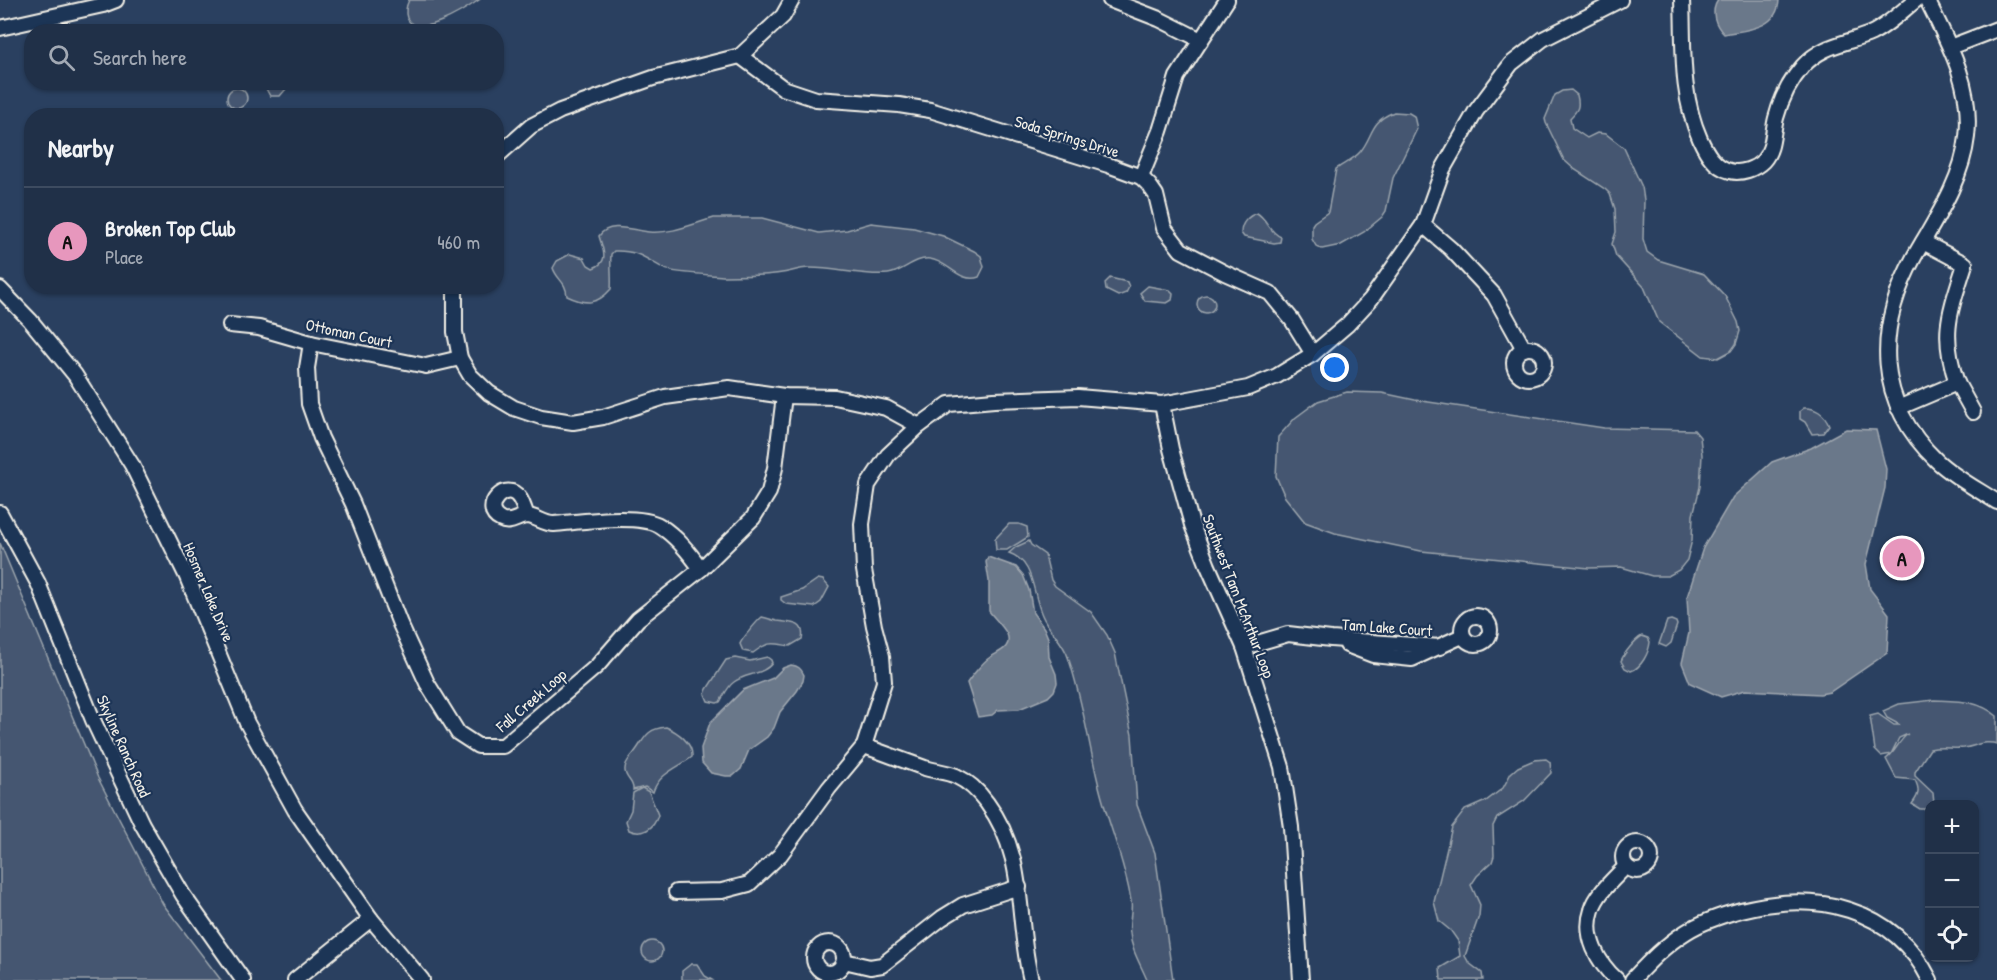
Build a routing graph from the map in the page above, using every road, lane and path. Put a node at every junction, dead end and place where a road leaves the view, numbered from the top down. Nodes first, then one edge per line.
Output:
1 (116, 0) edge
2 (792, 0) edge
3 (1110, 0) edge
4 (1227, 0) edge
5 (1620, 0) edge
6 (1682, 0) edge
7 (1916, 0) edge
8 (1927, 0) edge
9 (0, 28) edge
10 (1997, 28) edge
11 (1201, 40) junction
12 (1950, 47) junction
13 (740, 56) junction
14 (504, 150) edge
15 (1141, 177) junction
16 (1423, 225) junction
17 (1923, 242) junction
18 (0, 289) edge
19 (456, 294) edge
20 (230, 325) dead end
21 (311, 343) junction
22 (1524, 349) dead end
23 (1313, 354) junction
24 (460, 358) junction
25 (1957, 383) junction
26 (784, 396) junction
27 (1161, 404) junction
28 (1898, 408) junction
29 (1973, 412) dead end
30 (919, 426) junction
31 (1997, 501) edge
32 (0, 513) edge
33 (527, 516) dead end
34 (701, 569) junction
35 (1462, 636) dead end
36 (1244, 647) junction
37 (864, 746) junction
38 (1626, 866) dead end
39 (1019, 887) junction
40 (676, 892) dead end
41 (371, 919) junction
42 (844, 961) dead end
43 (243, 980) edge
44 (296, 980) edge
45 (422, 980) edge
46 (1031, 980) edge
47 (1300, 980) edge
48 (1617, 980) edge
49 (1632, 980) edge
50 (1930, 980) edge

1 - 9 street
2 - 13 street
3 - 11 street
4 - 11 street
5 - 16 street
6 - 7 street
8 - 12 street
10 - 12 street
11 - 15 street
12 - 17 street
13 - 14 street
13 - 15 street, Soda Springs Drive
15 - 23 street
16 - 22 street
16 - 23 street
17 - 25 street
17 - 28 street
18 - 41 street, Hosmer Lake Drive
19 - 24 street
20 - 21 street, Ottoman Court
21 - 24 street, Ottoman Court
21 - 34 street, Fall Creek Loop
23 - 27 street
24 - 26 street
25 - 28 street
25 - 29 street
26 - 30 street
26 - 34 street, Fall Creek Loop
27 - 30 street
27 - 36 street, Southwest Tam McArthur Loop
28 - 31 street
30 - 37 street
32 - 43 street, Skyline Ranch Road
33 - 34 street
35 - 36 street, Tam Lake Court
36 - 47 street, Southwest Tam McArthur Loop
37 - 39 street
37 - 40 street
38 - 48 street
39 - 42 street
39 - 46 street
41 - 44 street
41 - 45 street, Hosmer Lake Drive
49 - 50 street

